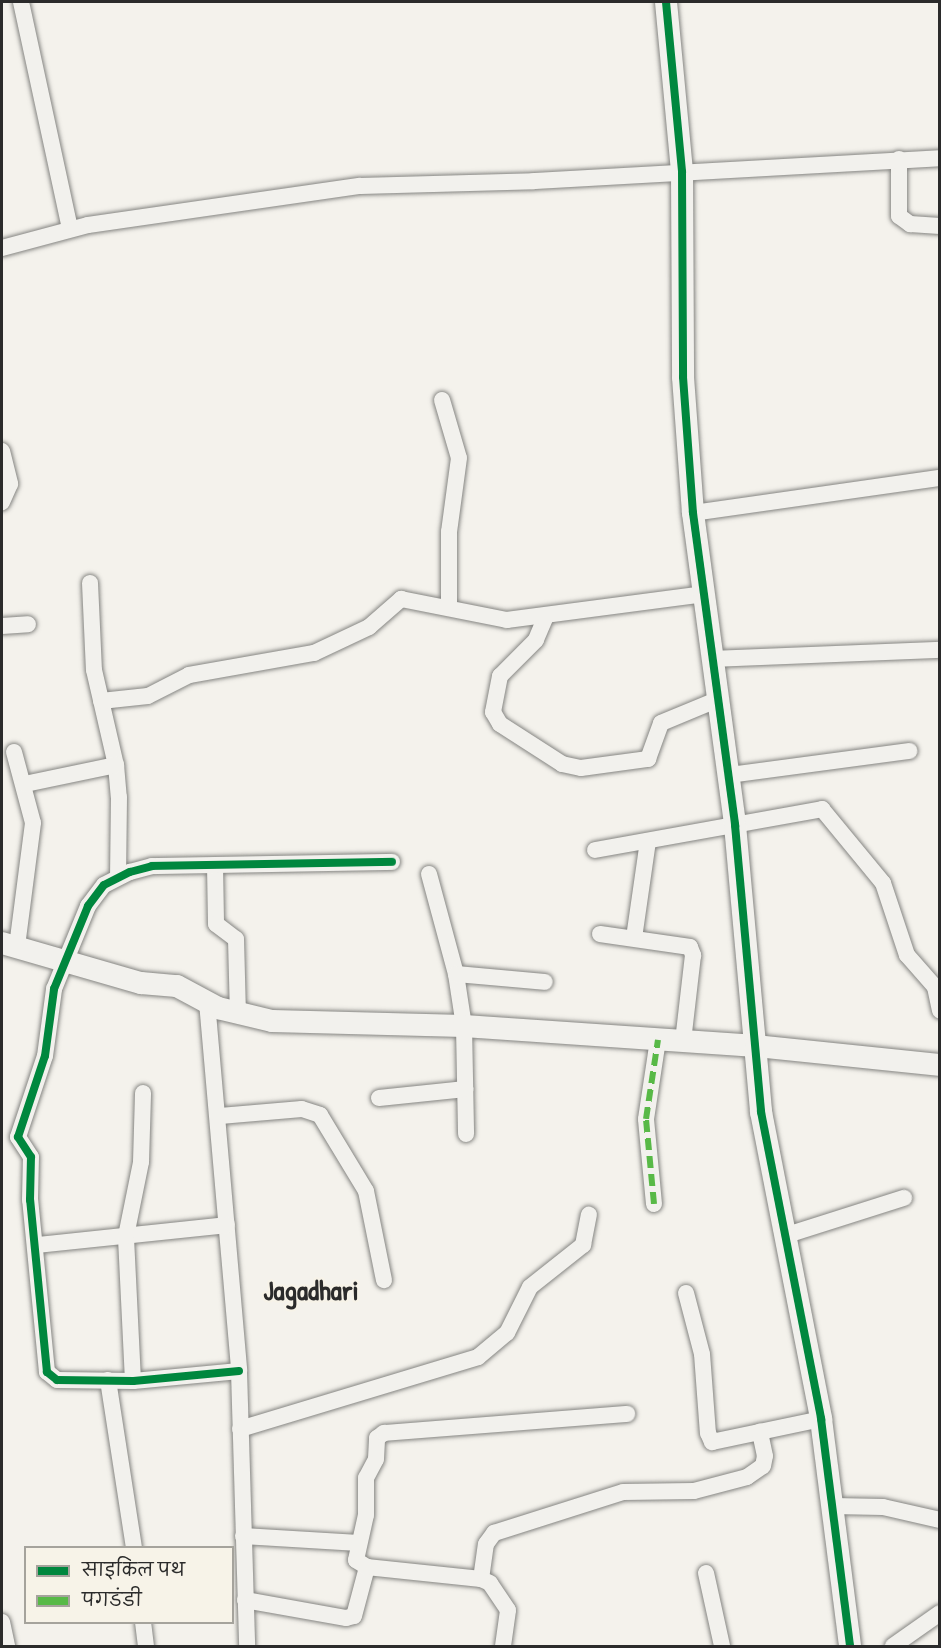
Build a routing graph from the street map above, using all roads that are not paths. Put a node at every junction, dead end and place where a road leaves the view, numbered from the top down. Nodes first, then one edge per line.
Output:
1 (21, 2) edge
2 (666, 2) edge
3 (939, 158) edge
4 (899, 159) junction
5 (682, 172) junction
6 (939, 226) edge
7 (70, 229) junction
8 (2, 248) edge
9 (441, 400) dead end
10 (2, 451) edge
11 (939, 478) edge
12 (2, 502) edge
13 (693, 513) junction
14 (90, 583) dead end
15 (704, 594) junction
16 (449, 607) junction
17 (546, 616) junction
18 (28, 624) dead end
19 (2, 626) edge
20 (939, 651) edge
21 (713, 659) junction
22 (718, 699) junction
23 (101, 701) junction
24 (909, 751) dead end
25 (14, 752) dead end
26 (116, 765) junction
27 (729, 775) junction
28 (25, 784) junction
29 (735, 825) junction
30 (648, 841) junction
31 (595, 850) dead end
32 (392, 862) dead end
33 (215, 865) junction
34 (429, 874) dead end
35 (118, 877) junction
36 (600, 934) dead end
37 (634, 938) junction
38 (9, 945) edge
39 (65, 960) junction
40 (456, 974) junction
41 (545, 982) dead end
42 (207, 1002) junction
43 (939, 1010) edge
44 (238, 1013) junction
45 (464, 1026) junction
46 (658, 1040) junction
47 (683, 1042) junction
48 (756, 1046) junction
49 (939, 1065) edge
50 (466, 1089) junction
51 (143, 1093) dead end
52 (379, 1098) dead end
53 (220, 1116) junction
54 (466, 1134) dead end
55 (904, 1198) dead end
56 (654, 1204) dead end
57 (589, 1215) dead end
58 (227, 1226) junction
59 (126, 1236) junction
60 (784, 1236) junction
61 (37, 1245) junction
62 (384, 1280) dead end
63 (686, 1293) dead end
64 (238, 1371) junction
65 (108, 1380) junction
66 (133, 1381) junction
67 (627, 1414) dead end
68 (821, 1419) junction
69 (240, 1429) junction
70 (760, 1432) junction
71 (833, 1506) junction
72 (939, 1520) edge
73 (243, 1536) junction
74 (359, 1543) junction
75 (134, 1546) edge
76 (366, 1567) junction
77 (706, 1573) dead end
78 (481, 1579) junction
79 (245, 1600) junction
80 (939, 1613) edge
81 (2, 1622) edge
82 (143, 1624) edge
83 (7, 1647) edge
84 (146, 1647) edge
85 (247, 1647) edge
86 (503, 1647) edge
87 (722, 1647) edge
88 (850, 1647) edge
89 (893, 1647) edge

1 - 7 street
2 - 5 street
3 - 4 street
4 - 5 street
4 - 6 street
5 - 7 street
5 - 13 street
7 - 8 street
9 - 16 street
10 - 12 street
11 - 13 street
13 - 15 street
14 - 23 street
15 - 17 street
15 - 21 street
16 - 17 street
16 - 23 street
17 - 22 street
18 - 19 street
20 - 21 street
21 - 22 street
22 - 27 street
23 - 26 street
24 - 27 street
25 - 28 street
26 - 28 street
26 - 35 street
27 - 29 street
28 - 38 street
29 - 30 street
29 - 43 street
29 - 48 street
30 - 31 street
30 - 37 street
32 - 33 street
33 - 35 street
33 - 44 street
34 - 40 street
35 - 39 street
36 - 37 street
37 - 47 street
38 - 39 street
39 - 42 street
39 - 61 street
40 - 41 street
40 - 45 street
42 - 44 street
42 - 53 street
44 - 45 street
45 - 46 street
45 - 50 street
46 - 47 street
46 - 56 street
47 - 48 street
48 - 49 street
48 - 60 street
50 - 52 street
50 - 54 street
51 - 59 street
53 - 58 street
53 - 62 street
55 - 60 street
57 - 69 street
58 - 59 street
58 - 64 street
59 - 61 street
59 - 66 street
60 - 68 street
61 - 65 street
63 - 70 street
64 - 66 street
64 - 69 street
65 - 66 street
65 - 75 street
67 - 74 street
68 - 70 street
68 - 71 street
69 - 73 street
70 - 78 street
71 - 72 street
71 - 88 street
73 - 74 street
73 - 79 street
74 - 76 street
76 - 78 street
76 - 79 street
77 - 87 street
78 - 86 street
79 - 85 street
80 - 89 street
81 - 83 street
82 - 84 street

